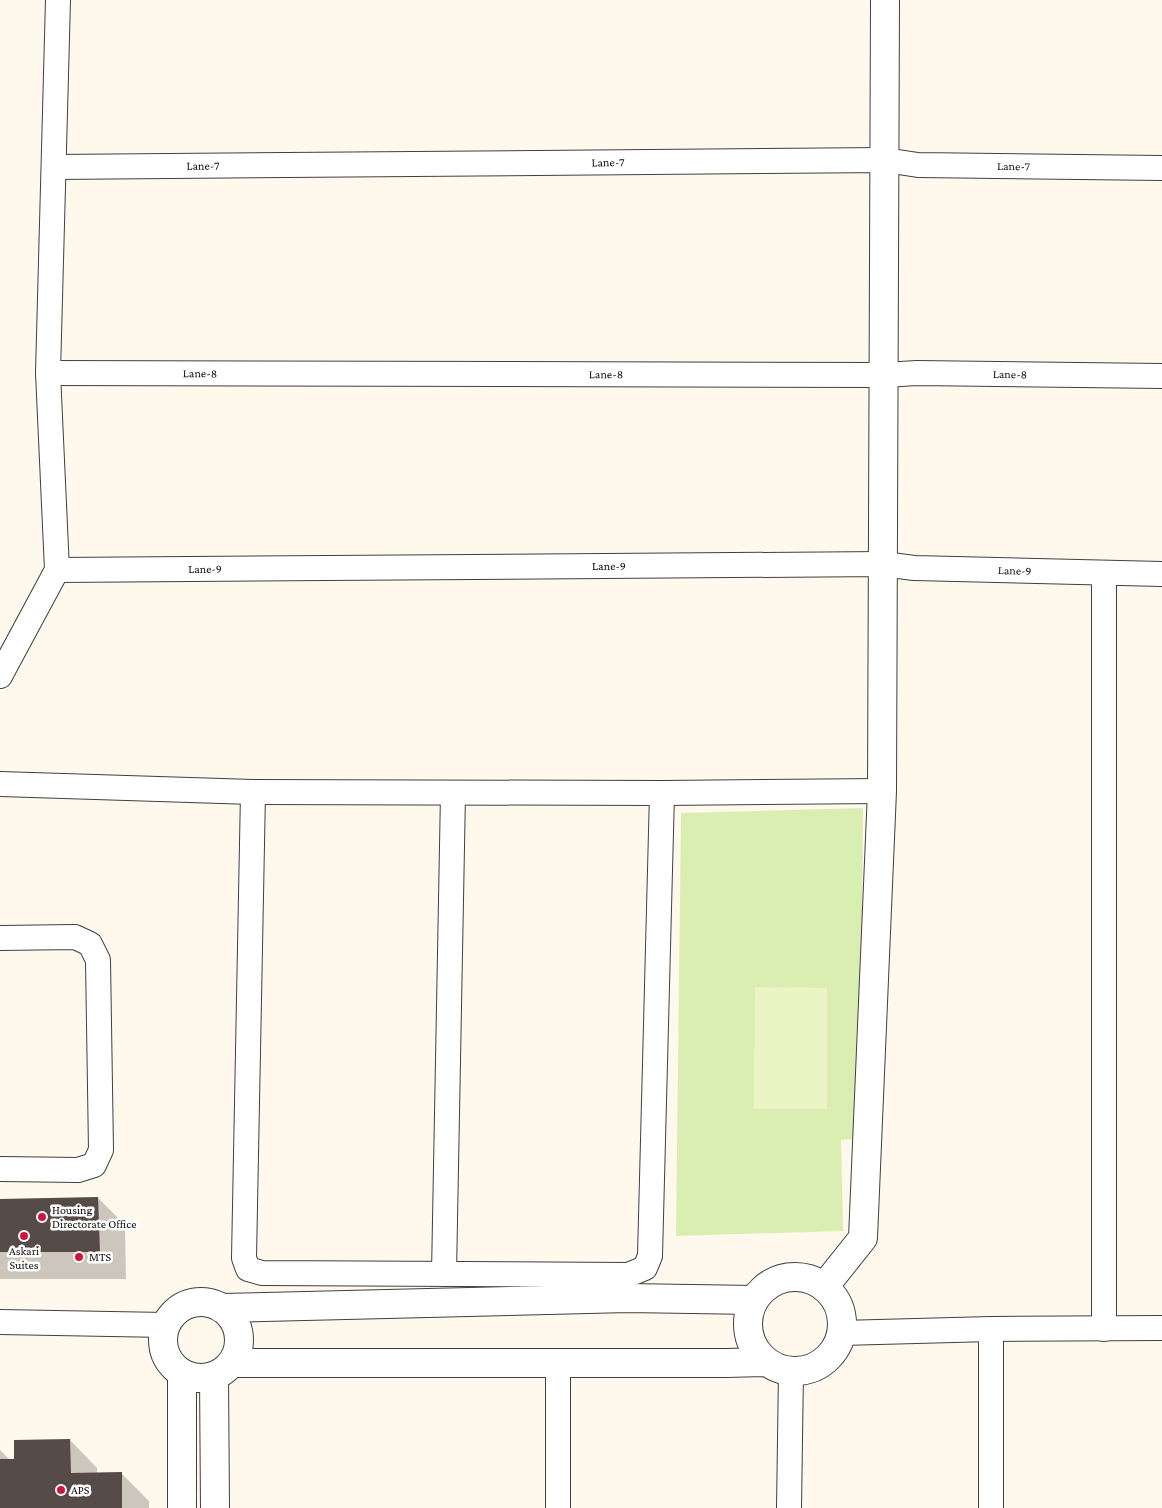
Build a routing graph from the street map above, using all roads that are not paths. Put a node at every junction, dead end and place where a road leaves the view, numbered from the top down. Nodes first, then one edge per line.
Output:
1 (58, 0) edge
2 (886, 0) edge
3 (885, 160) junction
4 (54, 167) junction
5 (1162, 168) edge
6 (48, 373) junction
7 (884, 375) junction
8 (1162, 376) edge
9 (883, 564) junction
10 (57, 570) junction
11 (1104, 574) junction
12 (1162, 574) edge
13 (0, 676) edge
14 (0, 784) edge
15 (882, 791) junction
16 (253, 792) junction
17 (453, 793) junction
18 (662, 793) junction
19 (0, 938) edge
20 (0, 1169) edge
21 (444, 1274) junction
22 (824, 1287) junction
23 (754, 1300) junction
24 (222, 1308) junction
25 (0, 1322) edge
26 (166, 1325) junction
27 (1162, 1328) edge
28 (991, 1329) junction
29 (1104, 1329) junction
30 (841, 1333) junction
31 (558, 1364) junction
32 (778, 1367) junction
33 (222, 1370) junction
34 (182, 1372) junction
35 (182, 1508) edge
36 (215, 1508) edge
37 (558, 1508) edge
38 (789, 1508) edge
39 (991, 1508) edge

1 - 4 street
2 - 3 street
3 - 4 street, Lane-7
3 - 5 street, Lane-7
3 - 7 street
4 - 6 street
6 - 7 street, Lane-8
6 - 10 street
7 - 8 street, Lane-8
7 - 9 street
9 - 10 street, Lane-9
9 - 11 street, Lane-9
9 - 15 street
10 - 13 street
11 - 12 street, Lane-9
11 - 29 street
14 - 16 street
15 - 18 street
15 - 22 street
16 - 17 street
16 - 21 street
17 - 18 street
17 - 21 street
18 - 21 street
19 - 20 street
22 - 23 street
22 - 30 street
23 - 24 street
23 - 32 street
24 - 26 street
24 - 33 street
25 - 26 street
26 - 34 street
27 - 29 street
28 - 29 street
28 - 30 street
28 - 39 street
30 - 32 street
31 - 32 street
31 - 33 street
31 - 37 street
32 - 38 street
33 - 34 street
33 - 36 street
34 - 35 street

